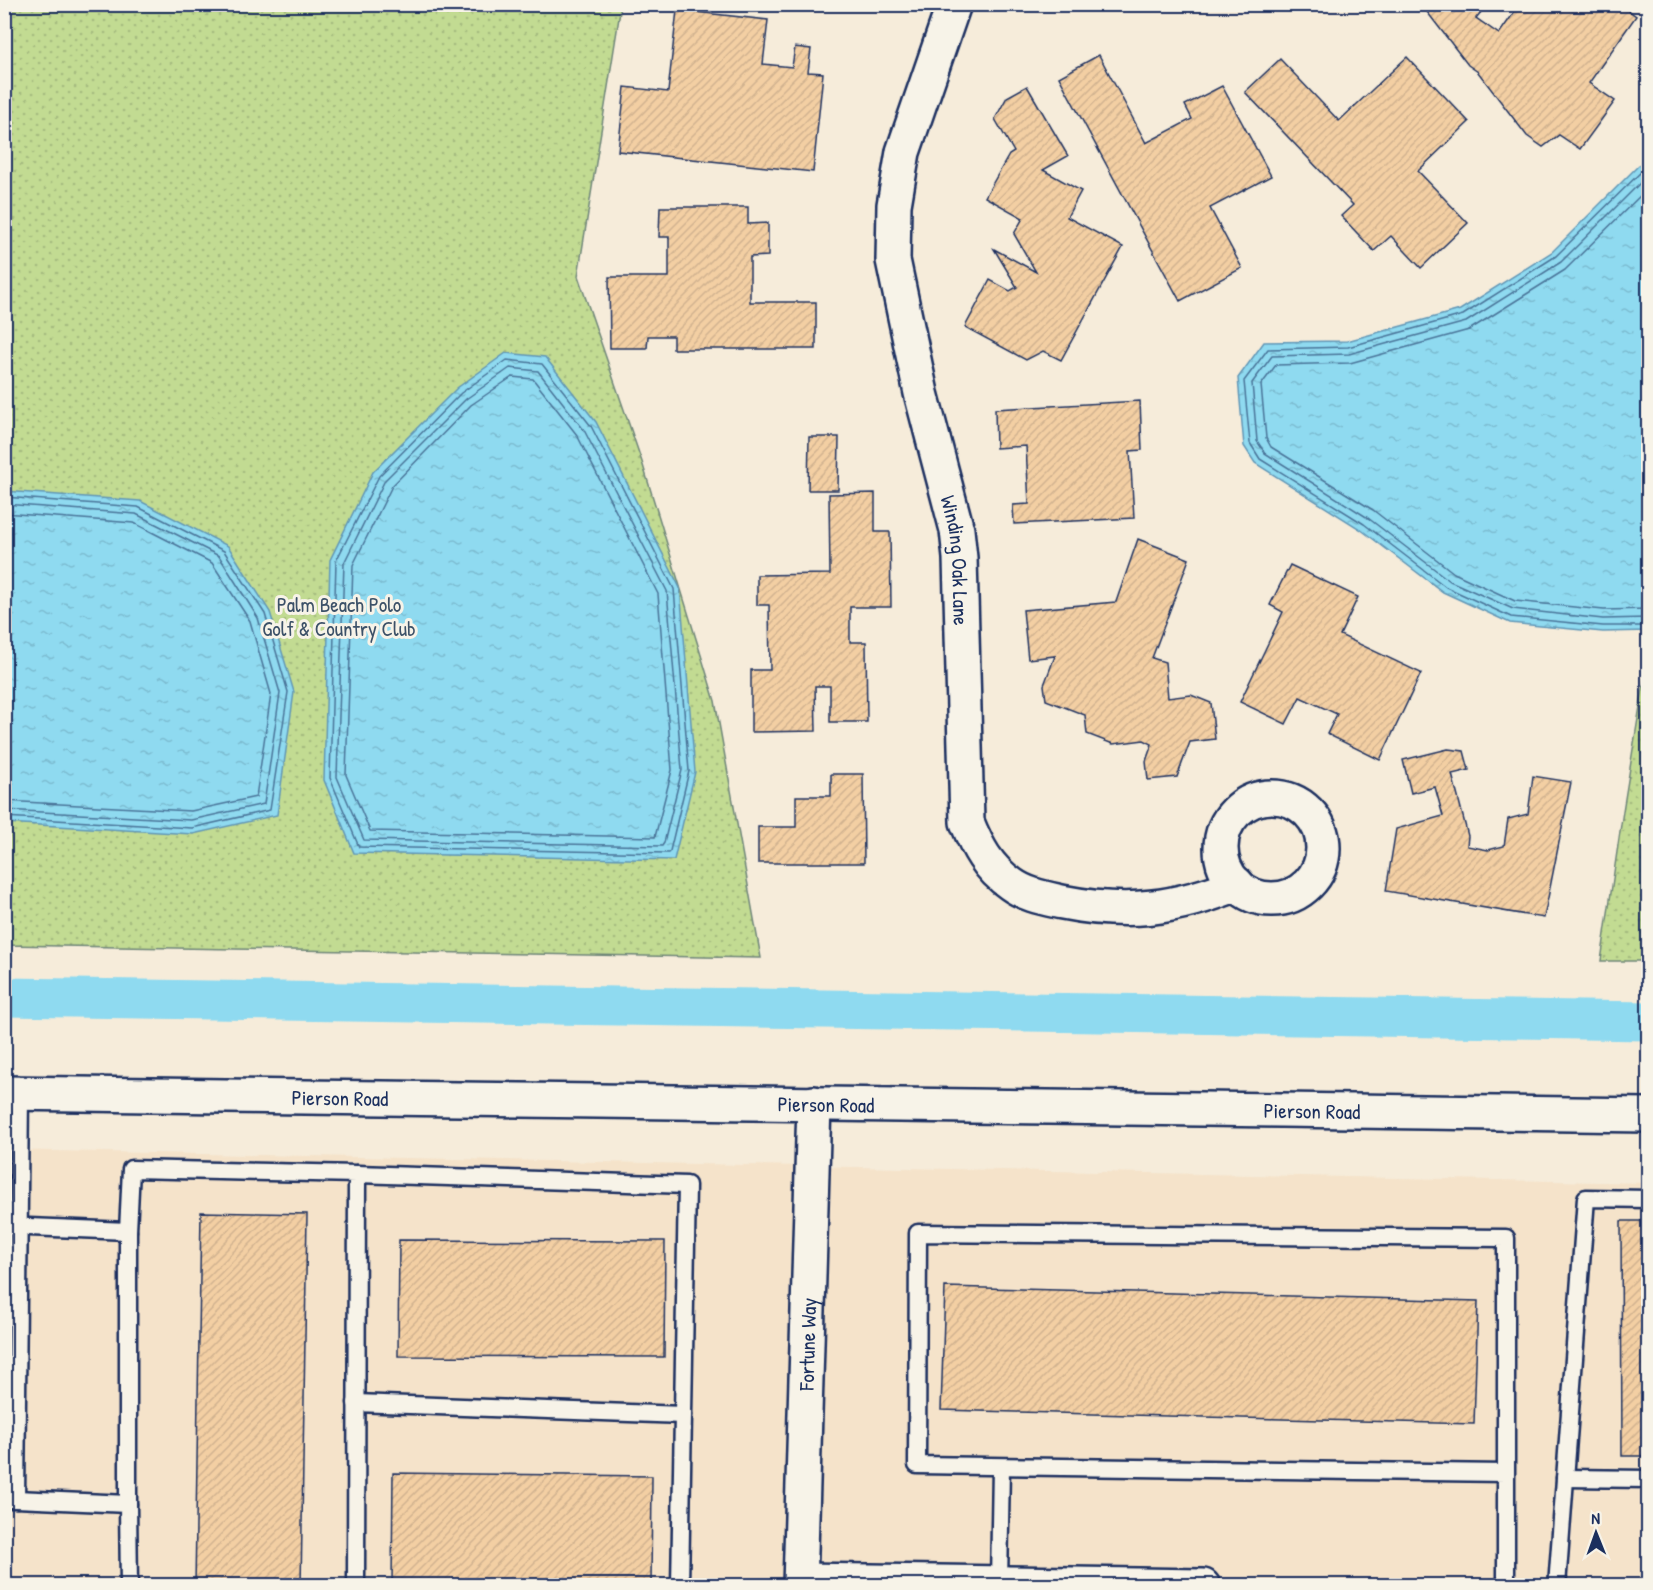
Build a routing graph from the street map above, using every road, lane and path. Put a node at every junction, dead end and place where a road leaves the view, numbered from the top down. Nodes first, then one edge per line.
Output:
1 (954, 4) edge
2 (1237, 884) dead end
3 (12, 1093) edge
4 (814, 1104) junction
5 (1648, 1115) edge
6 (357, 1174) junction
7 (1648, 1199) edge
8 (11, 1227) edge
9 (128, 1231) junction
10 (356, 1404) junction
11 (683, 1415) junction
12 (1002, 1467) junction
13 (1506, 1473) junction
14 (1565, 1478) junction
15 (1648, 1479) edge
16 (10, 1499) edge
17 (129, 1504) junction
18 (801, 1583) edge
19 (999, 1583) junction
20 (129, 1586) edge
21 (356, 1586) edge
22 (680, 1586) edge
23 (1203, 1586) edge
24 (1506, 1586) edge
25 (1557, 1586) edge

1 - 2 street, Winding Oak Lane
3 - 4 street, Pierson Road
3 - 8 lane
4 - 5 street, Pierson Road
4 - 18 street, Fortune Way
6 - 9 lane
6 - 10 lane
6 - 11 lane
7 - 14 lane
8 - 9 lane
8 - 16 lane
9 - 17 lane
10 - 11 lane
10 - 21 lane
11 - 22 lane
12 - 13 lane
12 - 13 lane
12 - 19 lane
13 - 24 lane
14 - 15 lane
14 - 25 lane
16 - 17 lane
17 - 20 lane
18 - 19 street
19 - 23 street

